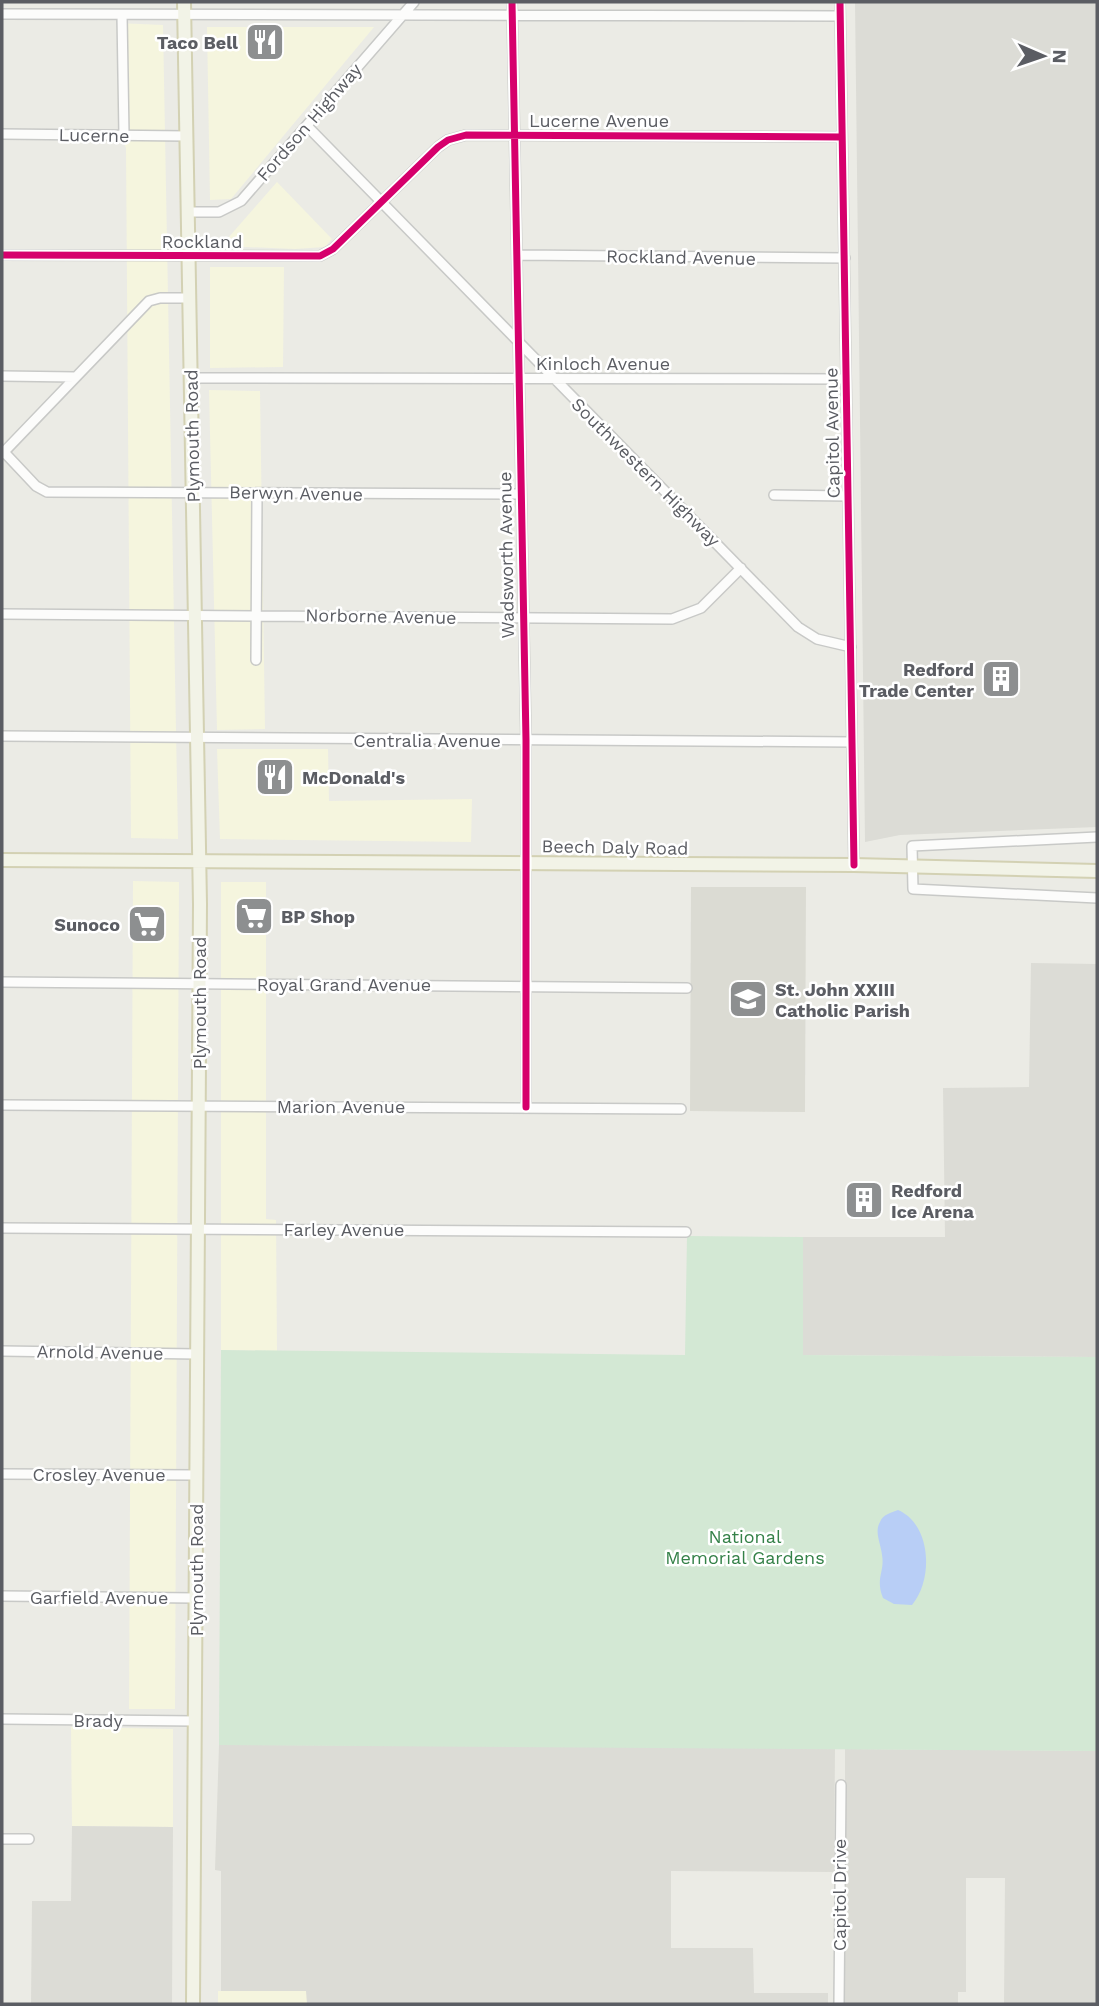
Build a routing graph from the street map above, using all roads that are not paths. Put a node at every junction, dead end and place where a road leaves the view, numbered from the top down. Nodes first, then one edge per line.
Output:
1 (414, 2) edge
2 (512, 2) edge
3 (840, 2) edge
4 (184, 8) edge
5 (2, 14) edge
6 (404, 14) junction
7 (513, 14) junction
8 (122, 15) junction
9 (840, 16) junction
10 (307, 126) junction
11 (2, 134) edge
12 (124, 135) junction
13 (515, 135) junction
14 (187, 136) junction
15 (842, 137) junction
16 (381, 203) junction
17 (188, 212) junction
18 (517, 255) junction
19 (2, 256) edge
20 (188, 256) junction
21 (845, 258) junction
22 (189, 299) junction
23 (518, 344) junction
24 (2, 376) edge
25 (75, 377) junction
26 (191, 378) junction
27 (519, 378) junction
28 (554, 379) junction
29 (846, 379) junction
30 (3, 453) edge
31 (193, 492) junction
32 (257, 492) junction
33 (521, 494) junction
34 (774, 495) dead end
35 (848, 496) junction
36 (741, 568) junction
37 (2, 614) edge
38 (195, 615) junction
39 (258, 615) junction
40 (523, 618) junction
41 (851, 647) junction
42 (256, 660) dead end
43 (2, 736) edge
44 (198, 738) junction
45 (526, 740) junction
46 (852, 742) junction
47 (1097, 837) edge
48 (2, 860) edge
49 (199, 862) junction
50 (527, 862) junction
51 (854, 865) junction
52 (912, 869) junction
53 (1097, 871) edge
54 (1097, 898) edge
55 (2, 982) edge
56 (199, 983) junction
57 (527, 985) junction
58 (687, 988) dead end
59 (2, 1105) edge
60 (199, 1106) junction
61 (526, 1107) junction
62 (681, 1109) dead end
63 (2, 1227) edge
64 (198, 1229) junction
65 (685, 1232) dead end
66 (2, 1351) edge
67 (197, 1354) junction
68 (2, 1474) edge
69 (197, 1475) junction
70 (2, 1596) edge
71 (196, 1598) junction
72 (2, 1719) edge
73 (195, 1721) junction
74 (841, 1785) dead end
75 (2, 1839) edge
76 (29, 1839) dead end
77 (193, 2004) edge
78 (839, 2004) edge

1 - 6 street, Fordson Highway
2 - 7 street, Wadsworth Avenue
3 - 9 street, Capitol Avenue
4 - 6 street
4 - 8 street
4 - 14 main road, Plymouth Road
5 - 8 street
6 - 7 street
6 - 10 street, Fordson Highway
7 - 9 street
7 - 13 street, Wadsworth Avenue
8 - 12 street
9 - 15 street, Capitol Avenue
10 - 16 street, Southwestern Highway
10 - 17 street, Fordson Highway
11 - 12 street, Lucerne
12 - 14 street, Lucerne
13 - 15 street, Lucerne Avenue
13 - 16 street, Lucerne Avenue
13 - 18 street, Wadsworth Avenue
14 - 17 main road, Plymouth Road
15 - 21 street, Capitol Avenue
16 - 20 street, Rockland
16 - 23 street, Southwestern Highway
17 - 20 main road, Plymouth Road
18 - 21 street, Rockland Avenue
18 - 23 street, Wadsworth Avenue
19 - 20 street, Rockland
20 - 22 main road, Plymouth Road
21 - 29 street, Capitol Avenue
22 - 25 street
22 - 26 main road, Plymouth Road
23 - 27 street, Wadsworth Avenue
23 - 28 street, Southwestern Highway
24 - 25 street
25 - 30 street
26 - 27 street, Kinloch Avenue
26 - 31 main road, Plymouth Road
27 - 28 street, Kinloch Avenue
27 - 33 street, Wadsworth Avenue
28 - 29 street, Kinloch Avenue
28 - 36 street, Southwestern Highway
29 - 35 street, Capitol Avenue
30 - 31 street, Berwyn Avenue
31 - 32 street, Berwyn Avenue
31 - 38 main road, Plymouth Road
32 - 33 street, Berwyn Avenue
32 - 39 street
33 - 40 street, Wadsworth Avenue
34 - 35 street
35 - 41 street, Capitol Avenue
36 - 40 street, Norborne Avenue
36 - 41 street, Southwestern Highway
37 - 38 street, Norborne Avenue
38 - 39 street, Norborne Avenue
38 - 44 main road, Plymouth Road
39 - 40 street, Norborne Avenue
39 - 42 street
40 - 45 street, Wadsworth Avenue
41 - 46 street, Capitol Avenue
43 - 44 street, Centralia Avenue
44 - 45 street, Centralia Avenue
44 - 49 main road, Plymouth Road
45 - 46 street, Centralia Avenue
45 - 50 street, Wadsworth Avenue
46 - 51 street, Capitol Avenue
47 - 52 street
48 - 49 main road, Beech Daly Road
49 - 50 main road, Beech Daly Road
49 - 56 main road, Plymouth Road
50 - 51 main road, Beech Daly Road
50 - 57 street, Wadsworth Avenue
51 - 52 main road, Beech Daly Road
52 - 53 main road, Beech Daly Road
52 - 54 street
55 - 56 street, Royal Grand Avenue
56 - 57 street, Royal Grand Avenue
56 - 60 main road, Plymouth Road
57 - 58 street, Royal Grand Avenue
57 - 61 street, Wadsworth Avenue
59 - 60 street, Marion Avenue
60 - 61 street, Marion Avenue
60 - 64 main road, Plymouth Road
61 - 62 street, Marion Avenue
63 - 64 street, Farley Avenue
64 - 65 street, Farley Avenue
64 - 67 main road, Plymouth Road
66 - 67 street, Arnold Avenue
67 - 69 main road, Plymouth Road
68 - 69 street, Crosley Avenue
69 - 71 main road, Plymouth Road
70 - 71 street, Garfield Avenue
71 - 73 main road, Plymouth Road
72 - 73 street, Brady
73 - 77 main road, Plymouth Road
74 - 78 street, Capitol Drive
75 - 76 street

